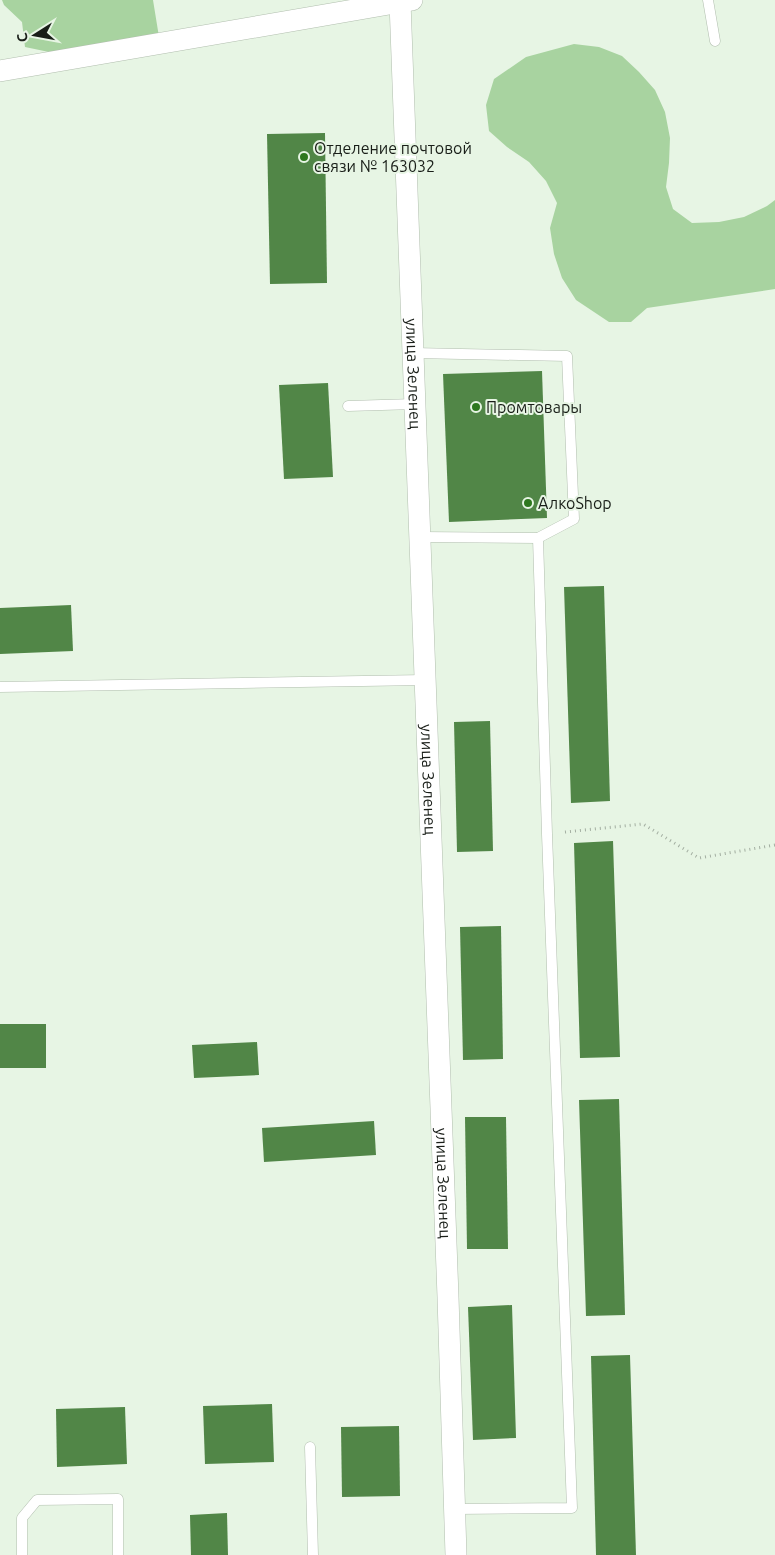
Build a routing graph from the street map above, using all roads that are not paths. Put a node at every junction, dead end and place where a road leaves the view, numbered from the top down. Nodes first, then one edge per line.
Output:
1 (708, 0) edge
2 (406, 1) edge
3 (715, 41) dead end
4 (0, 71) edge
5 (413, 353) junction
6 (414, 404) junction
7 (348, 406) dead end
8 (420, 537) junction
9 (538, 538) junction
10 (425, 680) junction
11 (0, 687) edge
12 (310, 1447) dead end
13 (454, 1509) junction
14 (22, 1555) edge
15 (118, 1555) edge
16 (313, 1555) edge
17 (456, 1555) edge

1 - 3 lane
2 - 4 street
2 - 5 street, улица Зеленец
5 - 6 street, улица Зеленец
5 - 9 lane
6 - 7 lane
6 - 8 street, улица Зеленец
8 - 9 lane
8 - 10 street, улица Зеленец
9 - 13 lane
10 - 11 lane
10 - 13 street, улица Зеленец
12 - 16 lane
13 - 17 street, улица Зеленец
14 - 15 lane

